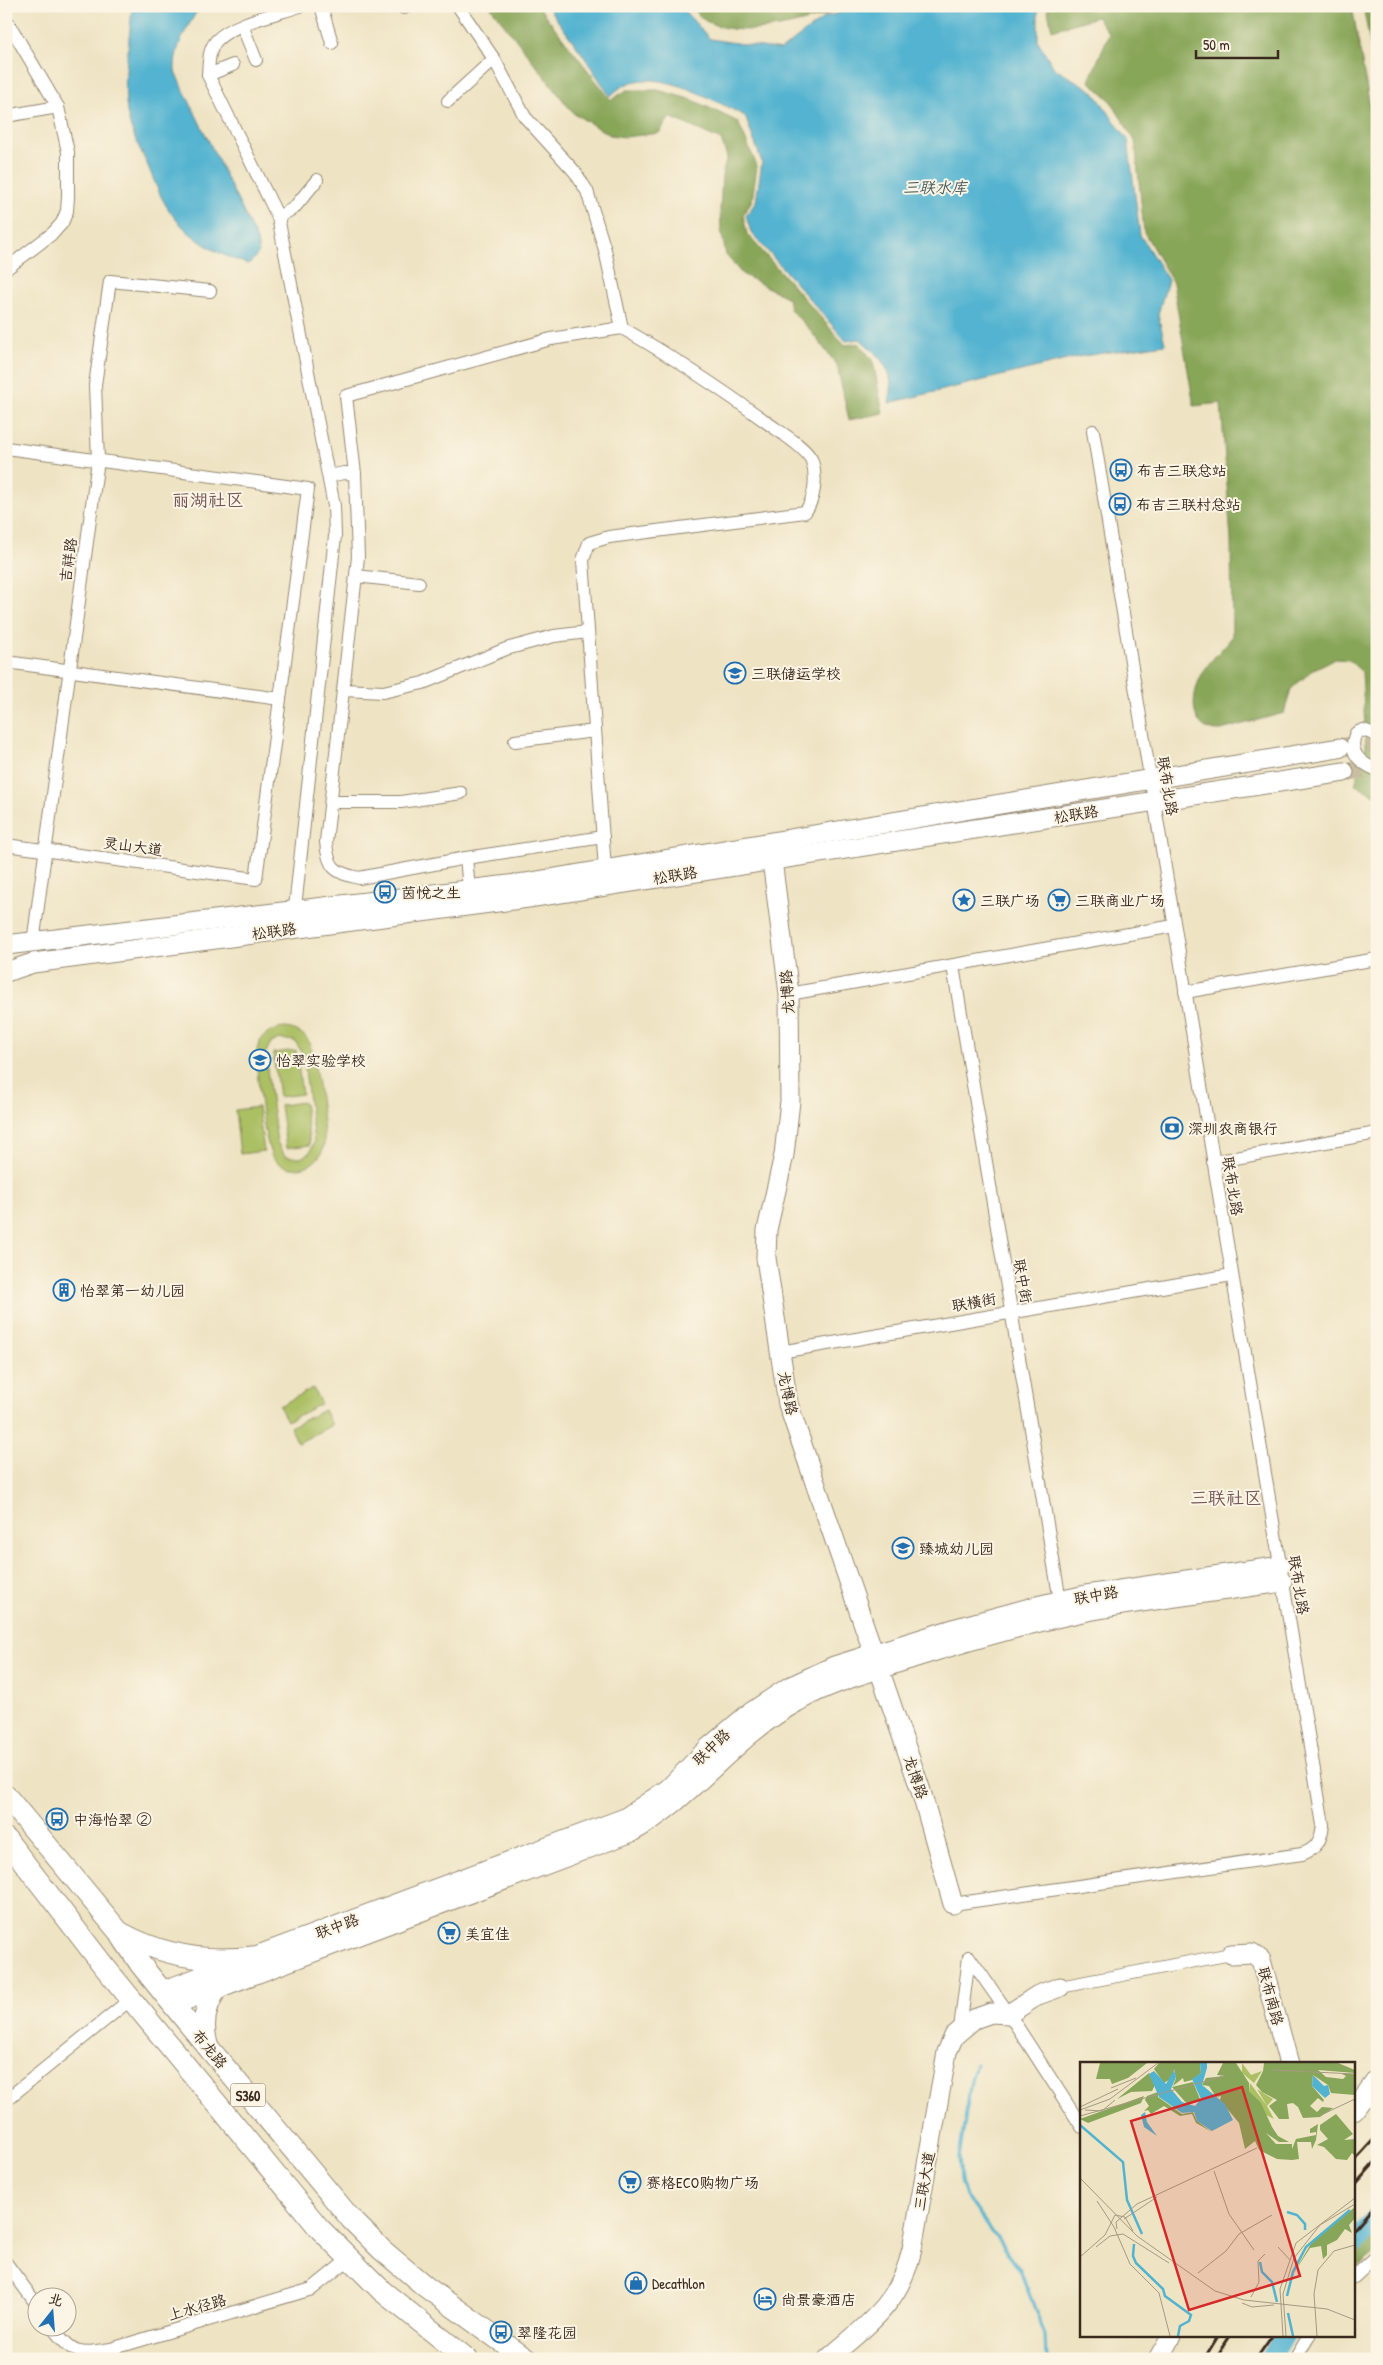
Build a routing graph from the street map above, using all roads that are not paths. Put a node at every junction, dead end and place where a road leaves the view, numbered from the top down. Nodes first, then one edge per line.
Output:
1 (300, 6) edge
2 (321, 6) edge
3 (458, 6) edge
4 (6, 19) edge
5 (242, 26) junction
6 (332, 43) dead end
7 (494, 59) junction
8 (256, 60) dead end
9 (233, 65) dead end
10 (208, 75) junction
11 (448, 101) dead end
12 (58, 108) junction
13 (6, 116) edge
14 (317, 180) dead end
15 (278, 217) junction
16 (6, 269) edge
17 (210, 291) dead end
18 (622, 328) junction
19 (1092, 431) dead end
20 (6, 448) edge
21 (98, 460) junction
22 (355, 474) junction
23 (329, 476) junction
24 (356, 576) junction
25 (419, 583) dead end
26 (588, 632) junction
27 (6, 662) edge
28 (70, 670) junction
29 (344, 690) junction
30 (280, 699) junction
31 (595, 731) junction
32 (1377, 735) edge
33 (515, 741) dead end
34 (1339, 748) tunnel mouth
35 (1377, 770) edge
36 (1344, 772) tunnel mouth
37 (1150, 779) junction
38 (461, 794) dead end
39 (332, 802) junction
40 (1154, 802) junction
41 (603, 837) junction
42 (6, 845) edge
43 (46, 851) junction
44 (771, 851) junction
45 (466, 858) junction
46 (605, 869) junction
47 (469, 890) junction
48 (294, 920) junction
49 (1174, 926) junction
50 (33, 942) junction
51 (6, 945) edge
52 (1377, 959) edge
53 (953, 966) junction
54 (6, 972) edge
55 (1185, 992) junction
56 (788, 994) junction
57 (1377, 1133) edge
58 (1213, 1162) junction
59 (1232, 1275) junction
60 (1012, 1312) junction
61 (780, 1352) junction
62 (1281, 1574) junction
63 (1060, 1601) junction
64 (877, 1661) junction
65 (6, 1796) edge
66 (6, 1839) edge
67 (952, 1904) joint
68 (119, 1932) junction
69 (1232, 1954) joint
70 (253, 1957) junction
71 (1060, 1987) joint
72 (217, 1988) junction
73 (168, 1998) junction
74 (131, 1999) junction
75 (1009, 2014) junction
76 (960, 2029) junction
77 (208, 2047) junction
78 (1288, 2062) edge
79 (1377, 2079) edge
80 (6, 2100) edge
81 (1356, 2107) edge
82 (1080, 2124) edge
83 (1377, 2256) edge
84 (349, 2259) junction
85 (6, 2263) edge
86 (1356, 2275) edge
87 (28, 2293) edge
88 (61, 2338) edge
89 (1170, 2338) edge
90 (1308, 2338) edge
91 (467, 2359) edge
92 (526, 2359) edge
93 (828, 2359) edge
94 (1158, 2359) edge
95 (1295, 2359) edge

1 - 5 street
2 - 6 street
3 - 7 street
4 - 12 street
5 - 8 street
5 - 10 street
7 - 11 street
7 - 18 street
9 - 10 street
10 - 15 street
12 - 13 street
12 - 16 street
14 - 15 street
15 - 23 street
17 - 21 street, 吉祥路
18 - 22 street
18 - 26 street
19 - 37 street, 联布北路
20 - 21 street
21 - 28 street, 吉祥路
21 - 30 street
22 - 23 street
22 - 24 street
23 - 48 street
24 - 25 street
24 - 29 street
26 - 29 street
26 - 31 street
27 - 28 street
28 - 30 street
28 - 43 street, 吉祥路
29 - 39 street
30 - 43 street, 灵山大道
31 - 33 street
31 - 41 street
32 - 35 street
34 - 37 street, 松联路
36 - 40 street, 松联路
37 - 40 street, 联布北路
37 - 44 street, 松联路
38 - 39 street
39 - 45 street
40 - 44 street, 松联路
40 - 49 street, 联布北路
41 - 45 street
41 - 46 street
42 - 43 street, 灵山大道
43 - 50 street, 吉祥路
44 - 46 street, 松联路
44 - 48 street, 松联路
44 - 56 street, 龙博路
45 - 47 street
46 - 47 street, 松联路
47 - 48 street, 松联路
48 - 50 street, 松联路
48 - 54 street, 松联路
49 - 53 street
49 - 55 street, 联布北路
50 - 51 street, 松联路
52 - 55 street
53 - 56 street
53 - 60 street, 联中街
55 - 58 street, 联布北路
56 - 61 street, 龙博路
57 - 58 street
58 - 59 street, 联布北路
59 - 60 street, 联横街
59 - 62 street, 联布北路
60 - 61 street, 联横街
60 - 63 street, 联中街
61 - 64 street, 龙博路
62 - 63 street, 联中路
62 - 64 street, 联中路
62 - 67 street, 联布北路
63 - 64 street, 联中路
64 - 67 street, 龙博路
64 - 70 street, 联中路
64 - 72 street, 联中路
65 - 68 main road, 布龙路 / S360
66 - 74 main road, 布龙路 / S360
68 - 70 main road
68 - 73 main road, 布龙路 / S360
69 - 71 street
69 - 78 street, 联布南路
70 - 73 street, 联中路
71 - 75 street
72 - 73 street, 联中路
72 - 77 main road
73 - 77 main road, 布龙路 / S360
74 - 80 street
74 - 84 main road, 布龙路 / S360
75 - 76 street, 三联大道
75 - 76 street
75 - 82 street
76 - 93 street, 三联大道
77 - 92 main road, 布龙路 / S360
79 - 81 street
83 - 86 street
84 - 88 street, 上水径路
84 - 91 main road, 布龙路 / S360
85 - 87 street
89 - 94 street
90 - 95 street

